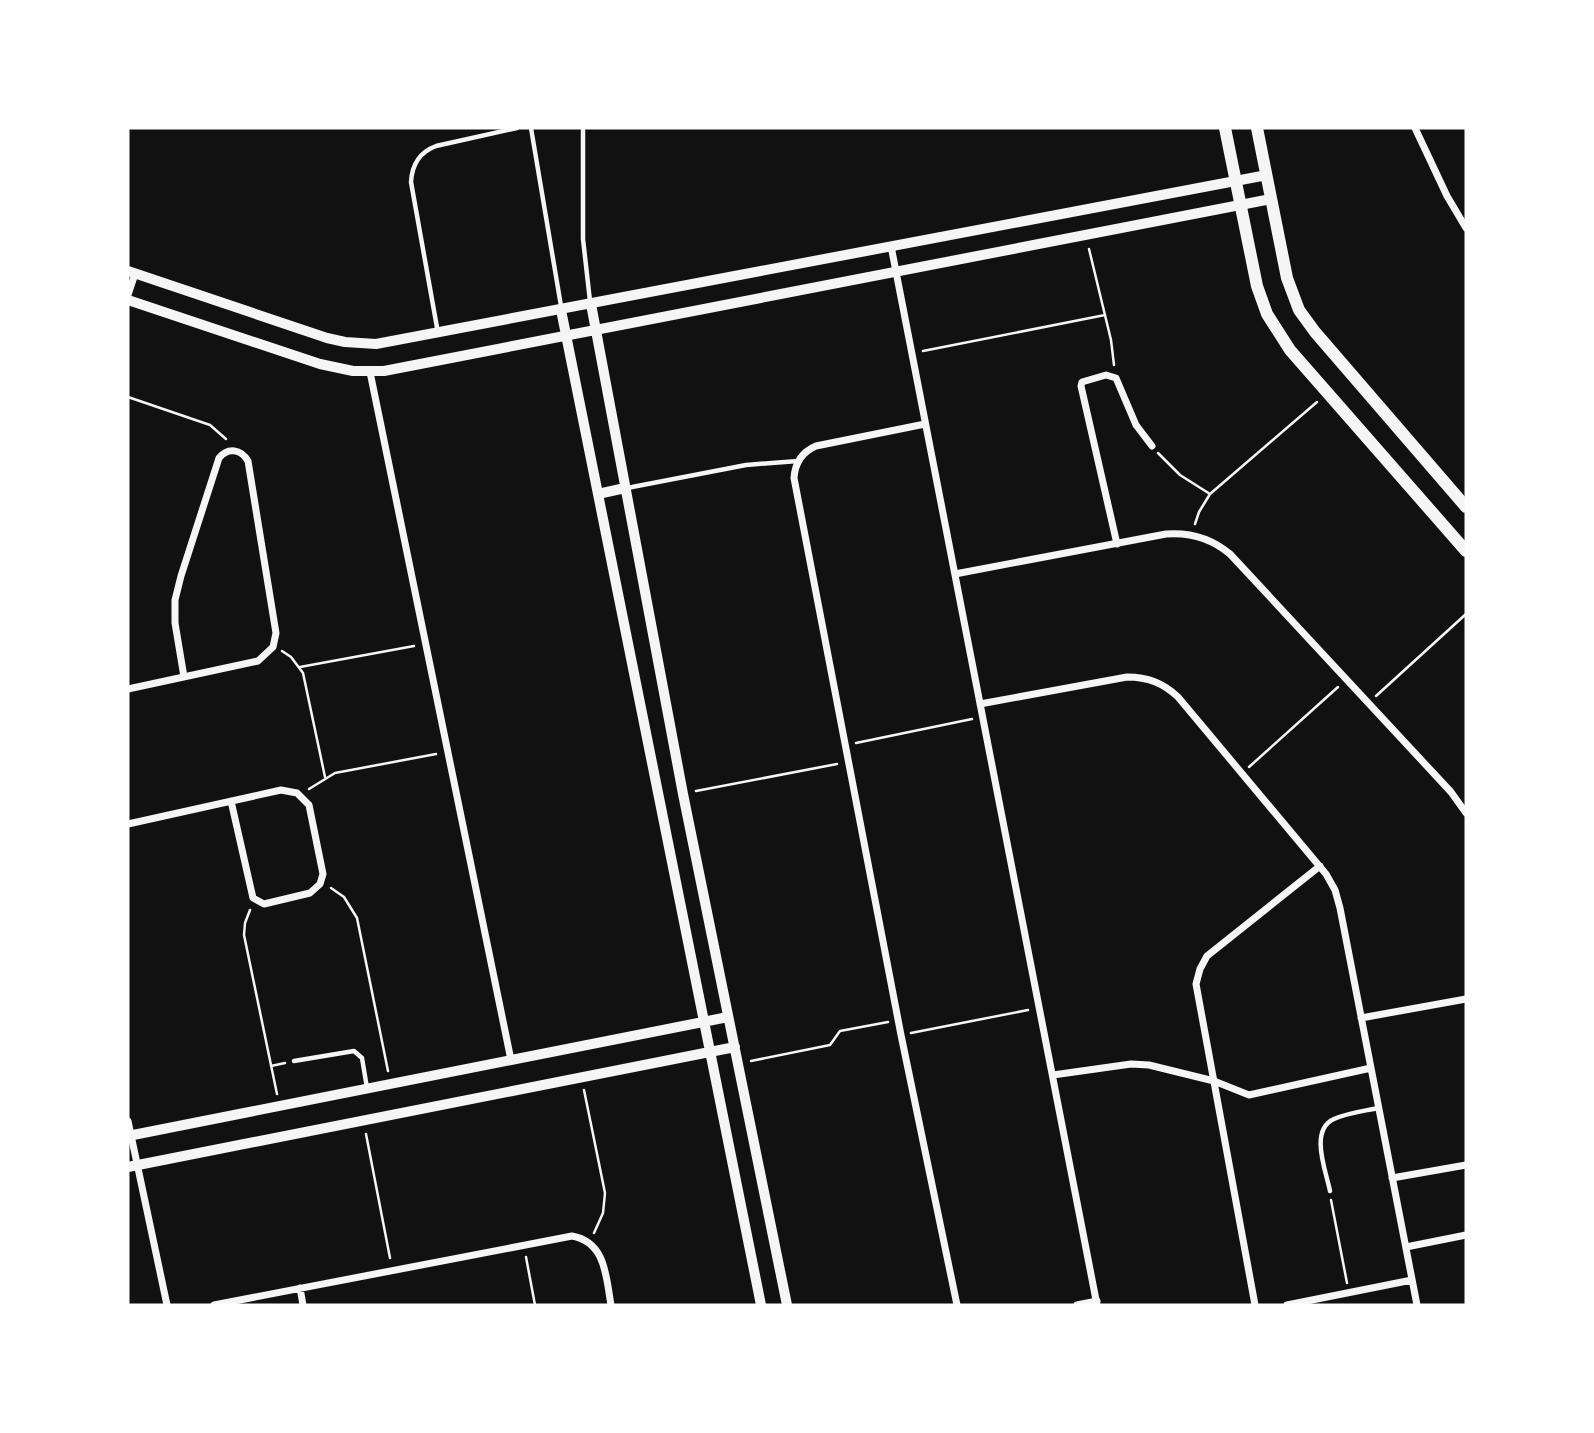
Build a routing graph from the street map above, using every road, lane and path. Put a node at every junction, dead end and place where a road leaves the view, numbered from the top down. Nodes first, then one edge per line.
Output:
1 (517, 128) edge
2 (531, 128) edge
3 (583, 128) edge
4 (1225, 128) edge
5 (1257, 128) edge
6 (1415, 128) edge
7 (1267, 175) junction
8 (1236, 180) junction
9 (1271, 199) junction
10 (1241, 204) junction
11 (1466, 228) edge
12 (1085, 235) junction
13 (891, 246) junction
14 (895, 271) junction
15 (132, 273) edge
16 (128, 298) edge
17 (591, 304) junction
18 (561, 310) junction
19 (1105, 315) junction
20 (596, 330) junction
21 (438, 334) junction
22 (566, 336) junction
23 (911, 353) junction
24 (370, 372) junction
25 (1113, 376) junction
26 (1328, 393) junction
27 (128, 397) edge
28 (925, 424) junction
29 (1152, 446) joint
30 (231, 450) junction
31 (798, 461) junction
32 (625, 488) junction
33 (598, 494) junction
34 (1210, 494) junction
35 (1466, 507) edge
36 (1194, 535) junction
37 (1117, 544) junction
38 (1466, 551) edge
39 (955, 574) junction
40 (1466, 614) edge
41 (426, 643) junction
42 (273, 647) junction
43 (300, 667) junction
44 (184, 677) junction
45 (1346, 679) junction
46 (128, 689) edge
47 (1368, 703) junction
48 (980, 704) junction
49 (982, 717) junction
50 (844, 746) junction
51 (448, 751) junction
52 (847, 762) junction
53 (1242, 774) junction
54 (325, 778) junction
55 (683, 794) junction
56 (302, 796) junction
57 (231, 801) junction
58 (1466, 813) edge
59 (128, 824) edge
60 (1320, 866) junction
61 (320, 884) junction
62 (256, 901) junction
63 (1466, 999) edge
64 (1039, 1007) junction
65 (729, 1017) junction
66 (1361, 1018) junction
67 (898, 1020) junction
68 (704, 1022) junction
69 (901, 1035) junction
70 (734, 1047) junction
71 (710, 1052) junction
72 (511, 1060) junction
73 (294, 1061) joint
74 (738, 1063) junction
75 (271, 1066) junction
76 (1371, 1068) junction
77 (1053, 1075) junction
78 (581, 1077) junction
79 (1214, 1081) junction
80 (390, 1084) junction
81 (367, 1089) junction
82 (279, 1106) junction
83 (1379, 1108) junction
84 (128, 1121) edge
85 (364, 1121) junction
86 (129, 1136) edge
87 (1466, 1165) edge
88 (132, 1166) edge
89 (1392, 1178) junction
90 (1330, 1191) joint
91 (1466, 1236) edge
92 (588, 1241) junction
93 (524, 1244) junction
94 (1406, 1247) junction
95 (392, 1270) junction
96 (1412, 1280) junction
97 (300, 1289) junction
98 (1349, 1293) junction
99 (1097, 1303) edge
100 (167, 1305) edge
101 (214, 1305) edge
102 (303, 1305) edge
103 (535, 1305) edge
104 (611, 1305) edge
105 (761, 1305) edge
106 (787, 1305) edge
107 (957, 1305) edge
108 (1077, 1305) edge
109 (1255, 1305) edge
110 (1287, 1305) edge
111 (1417, 1305) edge

1 - 21 lane
2 - 18 lane
3 - 17 lane
4 - 8 main road
5 - 7 main road
6 - 11 street
7 - 8 street
7 - 9 main road
8 - 10 main road
8 - 13 street
9 - 10 street
9 - 35 main road
10 - 12 street
10 - 26 main road
12 - 14 street
12 - 19 path
13 - 14 street
13 - 17 street
14 - 20 street
14 - 23 street
15 - 16 street
15 - 21 street
16 - 24 street
17 - 18 street
17 - 20 street
18 - 21 street
18 - 22 street
19 - 23 path
19 - 25 path
20 - 22 street
20 - 32 street
22 - 24 street
22 - 33 street
23 - 28 street
24 - 41 street
25 - 29 street
25 - 37 street
26 - 34 path
26 - 38 main road
27 - 30 path
28 - 31 street
28 - 39 street
29 - 34 path
30 - 42 street
30 - 44 street
31 - 32 lane
31 - 50 street
32 - 33 street
32 - 55 street
33 - 68 street
34 - 36 path
36 - 37 street
36 - 45 street
37 - 39 street
39 - 48 street
40 - 47 path
41 - 43 path
41 - 51 street
42 - 43 path
42 - 44 street
43 - 54 path
44 - 46 street
45 - 47 street
45 - 53 path
47 - 58 street
48 - 49 street
48 - 53 street
49 - 50 path
49 - 64 street
50 - 52 street
51 - 54 path
51 - 72 street
52 - 55 path
52 - 67 street
53 - 60 street
54 - 56 path
55 - 65 street
56 - 57 street
56 - 61 street
57 - 59 street
57 - 62 street
60 - 66 street
60 - 79 street
61 - 62 street
61 - 80 path
62 - 75 path
63 - 66 street
64 - 69 path
64 - 77 street
65 - 68 street
65 - 70 street
66 - 76 street
67 - 69 street
67 - 74 path
68 - 71 street
68 - 72 street
69 - 107 street
70 - 71 street
70 - 74 street
71 - 78 street
71 - 105 street
72 - 80 street
73 - 75 path
73 - 81 lane
74 - 106 street
75 - 82 path
76 - 79 street
76 - 83 street
77 - 79 street
77 - 99 street
78 - 85 street
78 - 92 path
79 - 109 street
80 - 81 street
81 - 82 street
82 - 86 street
83 - 89 street
83 - 90 lane
84 - 86 street
85 - 88 street
85 - 95 path
86 - 88 street
87 - 89 street
88 - 100 street
89 - 94 street
90 - 98 path
91 - 94 street
92 - 93 street
92 - 104 street
93 - 95 street
93 - 103 path
94 - 96 street
95 - 97 street
96 - 98 street
96 - 111 street
97 - 101 street
97 - 102 street
98 - 110 street
99 - 108 street

